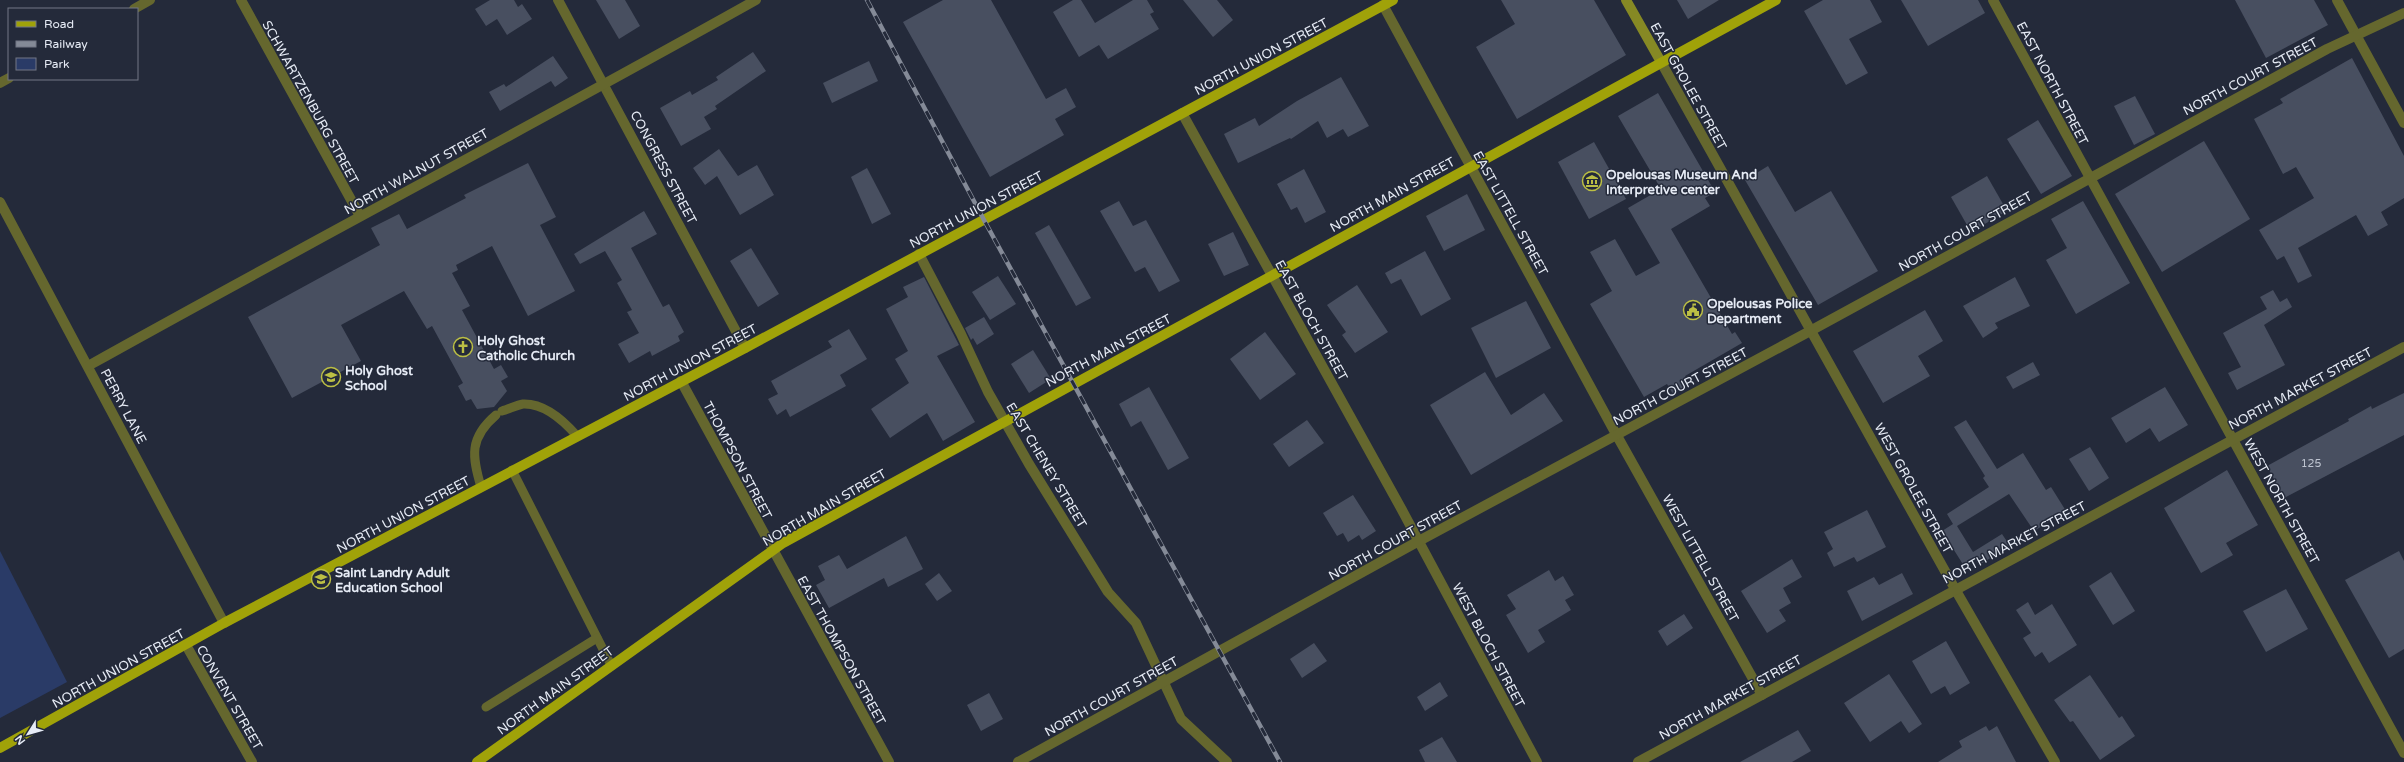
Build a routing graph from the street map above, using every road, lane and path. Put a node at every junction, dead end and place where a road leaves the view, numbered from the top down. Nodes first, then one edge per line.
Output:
1 (150, 0) edge
2 (241, 0) edge
3 (558, 0) edge
4 (756, 0) edge
5 (1393, 0) edge
6 (1626, 0) edge
7 (1776, 0) edge
8 (1994, 0) edge
9 (2337, 0) edge
10 (1383, 5) junction
11 (134, 6) edge
12 (2404, 13) edge
13 (2356, 35) junction
14 (1661, 62) junction
15 (604, 82) junction
16 (1182, 113) junction
17 (2404, 123) edge
18 (1471, 166) junction
19 (2090, 178) junction
20 (0, 202) edge
21 (360, 216) junction
22 (919, 254) junction
23 (1273, 276) junction
24 (1812, 330) junction
25 (2404, 347) edge
26 (745, 348) junction
27 (88, 366) junction
28 (681, 381) junction
29 (1006, 420) junction
30 (1616, 434) junction
31 (577, 436) junction
32 (2233, 439) junction
33 (512, 470) junction
34 (481, 487) junction
35 (1417, 542) junction
36 (772, 551) junction
37 (1955, 589) junction
38 (224, 623) junction
39 (597, 638) junction
40 (186, 645) junction
41 (611, 666) junction
42 (1164, 682) junction
43 (1762, 694) junction
44 (486, 707) dead end
45 (0, 748) edge
46 (2404, 753) edge
47 (252, 762) edge
48 (477, 762) edge
49 (889, 762) edge
50 (1018, 762) edge
51 (1226, 762) edge
52 (1537, 762) edge
53 (1638, 762) edge
54 (2055, 762) edge

1 - 11 street
2 - 21 street, SCHWARTZENBURG STREET
3 - 15 street, CONGRESS STREET
4 - 15 street, NORTH WALNUT STREET
5 - 10 main road, NORTH UNION STREET
6 - 14 street, EAST GROLEE STREET
7 - 14 main road, NORTH MAIN STREET
8 - 19 street, EAST NORTH STREET
9 - 13 street
10 - 16 main road, NORTH UNION STREET
10 - 18 street, EAST LITTELL STREET
12 - 13 street, NORTH COURT STREET
13 - 17 street
13 - 19 street, NORTH COURT STREET
14 - 18 main road, NORTH MAIN STREET
14 - 24 street, EAST GROLEE STREET
15 - 21 street, NORTH WALNUT STREET
15 - 26 street, CONGRESS STREET
16 - 22 main road, NORTH UNION STREET
16 - 23 street, EAST BLOCH STREET
18 - 23 main road, NORTH MAIN STREET
18 - 30 street, EAST LITTELL STREET
19 - 24 street, NORTH COURT STREET
19 - 32 street, WEST NORTH STREET
20 - 27 street, PERRY LANE
21 - 27 street, NORTH WALNUT STREET
22 - 26 main road, NORTH UNION STREET
22 - 29 street, EAST CHENEY STREET
23 - 29 main road, NORTH MAIN STREET
23 - 35 street, EAST BLOCH STREET
24 - 30 street, NORTH COURT STREET
24 - 37 street, WEST GROLEE STREET
25 - 32 street, NORTH MARKET STREET
26 - 28 main road, NORTH UNION STREET
27 - 38 street, PERRY LANE
28 - 31 main road, NORTH UNION STREET
28 - 36 street, THOMPSON STREET
29 - 36 main road, NORTH MAIN STREET
29 - 42 street, EAST CHENEY STREET
30 - 35 street, NORTH COURT STREET
30 - 43 street, WEST LITTELL STREET
31 - 33 main road, NORTH UNION STREET
31 - 34 lane
32 - 37 street, NORTH MARKET STREET
32 - 46 street, WEST NORTH STREET
33 - 34 main road, NORTH UNION STREET
33 - 39 lane
34 - 38 main road, NORTH UNION STREET
35 - 42 street, NORTH COURT STREET
35 - 52 street, WEST BLOCH STREET
36 - 41 main road, NORTH MAIN STREET
36 - 49 street, EAST THOMPSON STREET
37 - 43 street, NORTH MARKET STREET
37 - 54 street, WEST GROLEE STREET
38 - 40 main road, NORTH UNION STREET
39 - 41 lane
39 - 44 lane
40 - 45 main road, NORTH UNION STREET
40 - 47 street, CONVENT STREET
41 - 48 main road, NORTH MAIN STREET
42 - 50 street, NORTH COURT STREET
42 - 51 street, EAST CHENEY STREET
43 - 53 street, NORTH MARKET STREET

